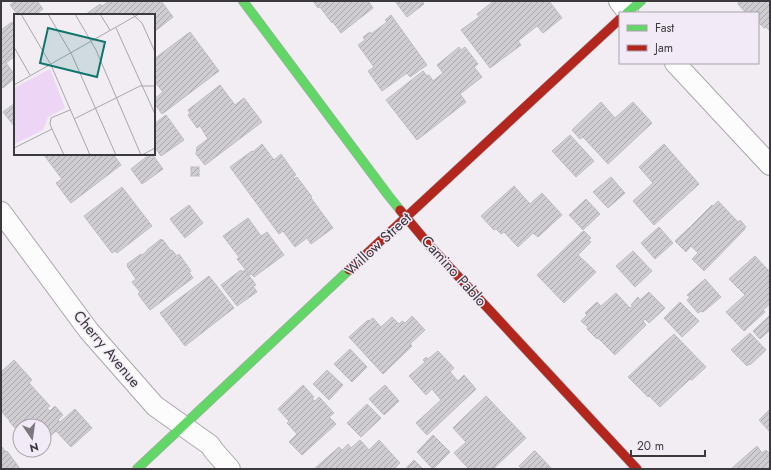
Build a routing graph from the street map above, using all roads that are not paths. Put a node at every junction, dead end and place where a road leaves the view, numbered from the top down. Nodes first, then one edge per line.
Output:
1 (244, 1) edge
2 (619, 17) edge
3 (676, 64) edge
4 (770, 165) edge
5 (1, 212) edge
6 (406, 217) junction
7 (183, 426) junction
8 (137, 469) edge
9 (230, 469) edge
10 (637, 469) edge

1 - 6 main road, Camino Pablo
2 - 6 main road, Willow Street
3 - 4 street
5 - 7 street, Cherry Avenue
6 - 7 main road, Willow Street
6 - 10 main road, Camino Pablo
7 - 8 main road, Willow Street
7 - 9 street, Cherry Avenue

